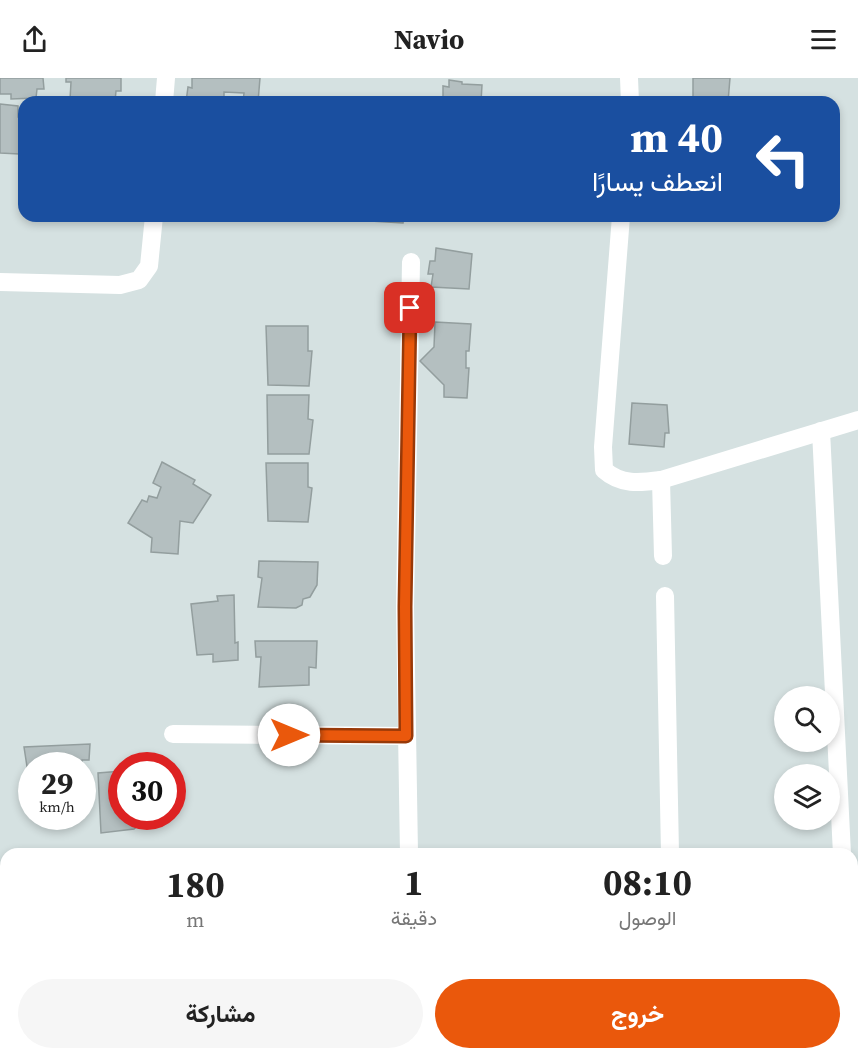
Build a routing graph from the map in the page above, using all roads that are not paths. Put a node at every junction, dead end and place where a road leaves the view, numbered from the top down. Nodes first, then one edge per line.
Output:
1 (166, 78) edge
2 (629, 78) edge
3 (164, 96) edge
4 (630, 96) edge
5 (153, 222) edge
6 (621, 222) edge
7 (411, 262) dead end
8 (0, 282) edge
9 (858, 420) edge
10 (821, 431) junction
11 (661, 480) junction
12 (663, 556) dead end
13 (665, 596) dead end
14 (173, 734) dead end
15 (406, 736) junction
16 (409, 848) edge
17 (670, 848) edge
18 (842, 848) edge

1 - 3 street
2 - 4 street
5 - 8 street
6 - 11 street
7 - 15 street
9 - 10 street
10 - 11 street
10 - 18 street
11 - 12 street
13 - 17 street
14 - 15 street
15 - 16 street

